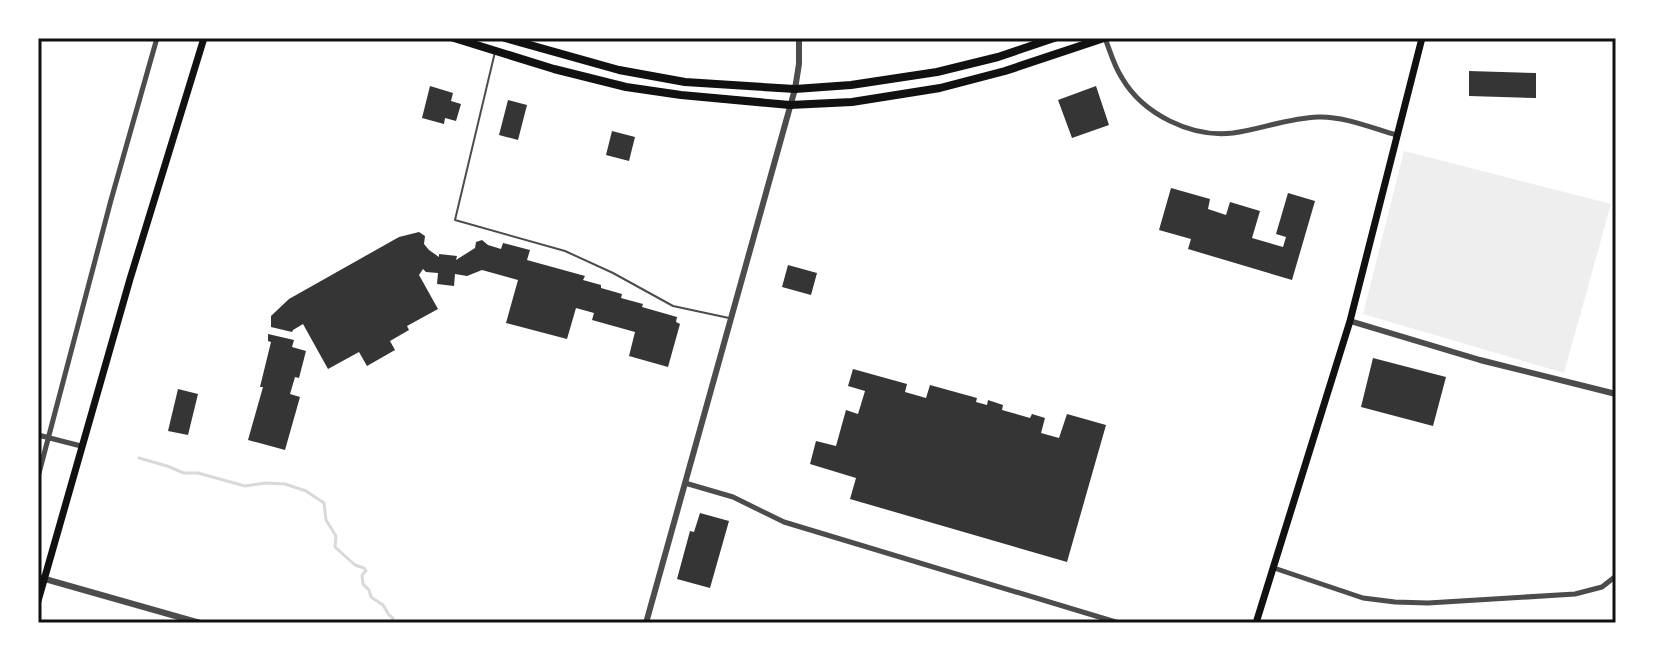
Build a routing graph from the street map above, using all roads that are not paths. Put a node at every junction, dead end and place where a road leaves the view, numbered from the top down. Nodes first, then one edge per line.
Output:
1 (157, 38) edge
2 (204, 38) edge
3 (454, 38) edge
4 (505, 38) edge
5 (799, 38) edge
6 (1054, 38) edge
7 (1104, 38) edge
8 (1422, 38) edge
9 (496, 51) junction
10 (795, 89) junction
11 (790, 105) junction
12 (1396, 135) junction
13 (731, 319) junction
14 (1350, 321) junction
15 (1616, 394) edge
16 (38, 435) edge
17 (49, 437) junction
18 (81, 446) junction
19 (38, 477) edge
20 (685, 483) junction
21 (1274, 568) junction
22 (1616, 576) edge
23 (41, 578) edge
24 (38, 601) edge
25 (200, 623) edge
26 (646, 623) edge
27 (1119, 623) edge
28 (1256, 623) edge

1 - 17 street
2 - 18 main road
3 - 9 main road
4 - 10 main road
5 - 10 street
6 - 10 main road
7 - 11 main road
7 - 12 street
8 - 12 main road
9 - 11 main road
9 - 13 lane
10 - 11 street
11 - 13 street
12 - 14 main road
13 - 20 street
14 - 15 street
14 - 21 main road
16 - 17 street
17 - 18 street
17 - 19 street
18 - 23 main road
20 - 26 street
20 - 27 street
21 - 22 street
21 - 28 main road
23 - 24 main road
23 - 25 street

